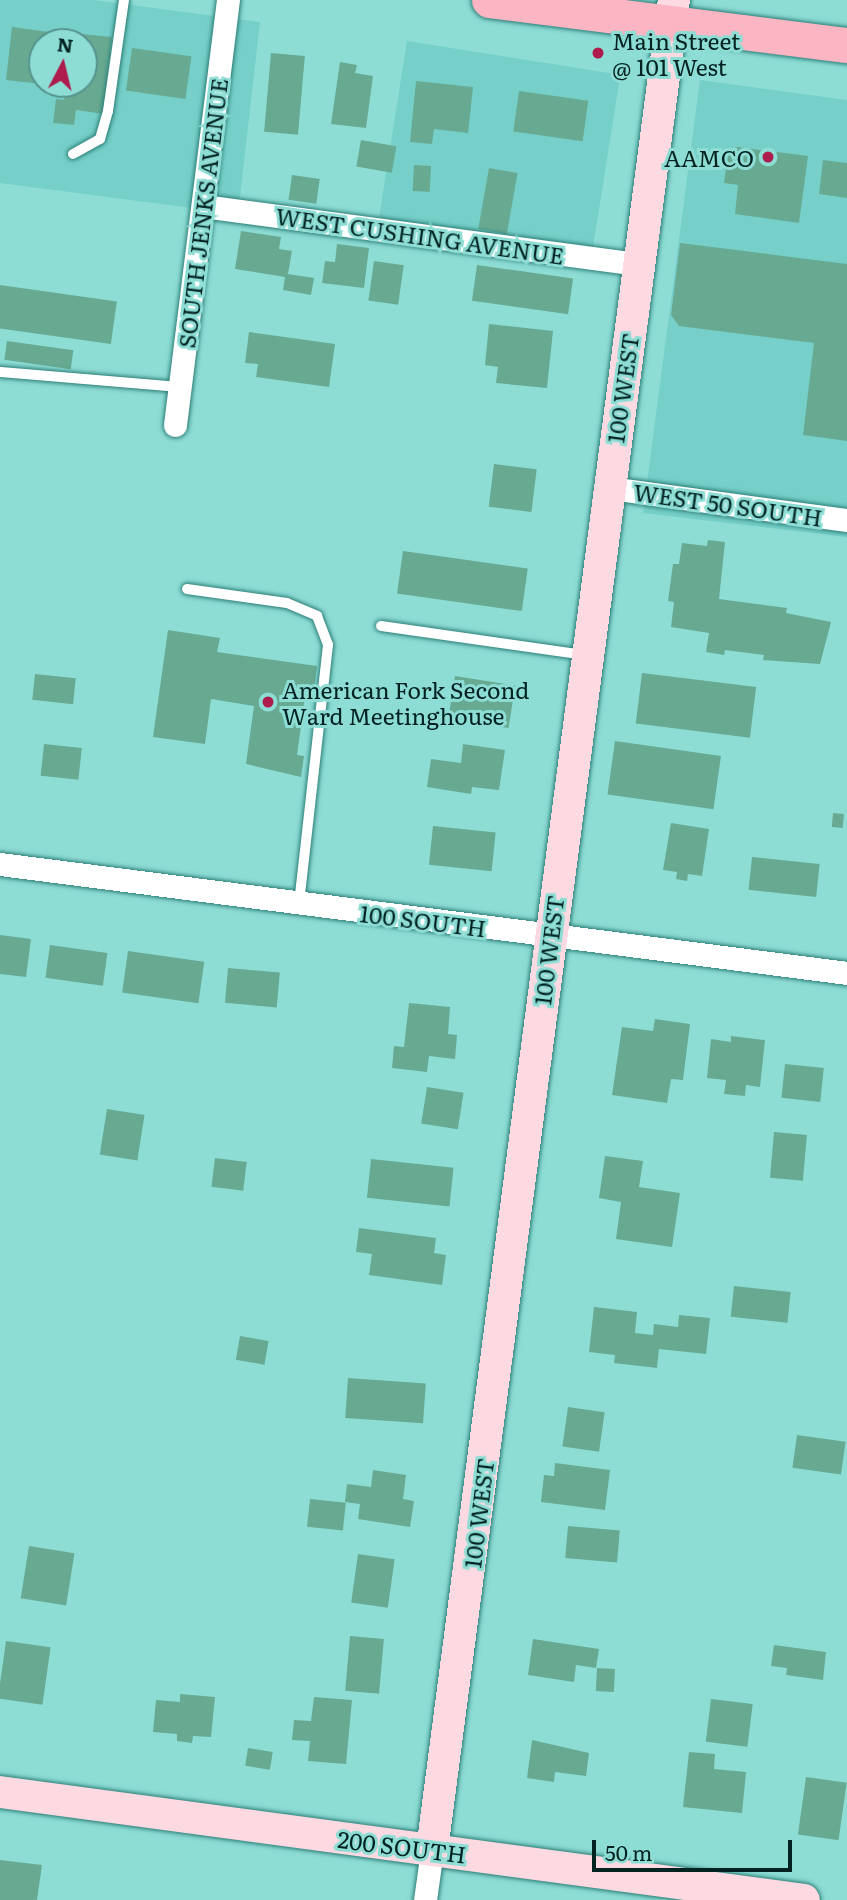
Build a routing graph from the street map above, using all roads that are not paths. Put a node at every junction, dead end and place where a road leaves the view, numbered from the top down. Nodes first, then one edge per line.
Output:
1 (124, 0) edge
2 (228, 0) edge
3 (489, 0) edge
4 (540, 3) edge
5 (672, 12) edge
6 (847, 45) edge
7 (73, 154) dead end
8 (203, 206) junction
9 (638, 264) junction
10 (0, 372) edge
11 (180, 387) junction
12 (175, 425) dead end
13 (609, 488) junction
14 (847, 520) edge
15 (187, 589) dead end
16 (381, 626) dead end
17 (587, 655) junction
18 (0, 864) edge
19 (299, 904) junction
20 (550, 936) junction
21 (847, 972) edge
22 (0, 1792) edge
23 (432, 1850) junction
24 (425, 1900) edge
25 (804, 1900) edge

1 - 7 lane
2 - 8 street, SOUTH JENKS AVENUE
3 - 4 main road
4 - 5 main road
5 - 6 main road
5 - 9 street, 100 WEST
8 - 9 street, WEST CUSHING AVENUE
8 - 11 street, SOUTH JENKS AVENUE
9 - 13 street, 100 WEST
10 - 11 lane
11 - 12 street, SOUTH JENKS AVENUE
13 - 14 street, WEST 50 SOUTH
13 - 17 street, 100 WEST
15 - 19 lane
16 - 17 lane
17 - 20 street, 100 WEST
18 - 19 street, 100 SOUTH
19 - 20 street, 100 SOUTH
20 - 21 street, 100 SOUTH
20 - 23 street, 100 WEST
22 - 23 street, 200 SOUTH
23 - 24 street, 100 WEST
23 - 25 street, 200 SOUTH

